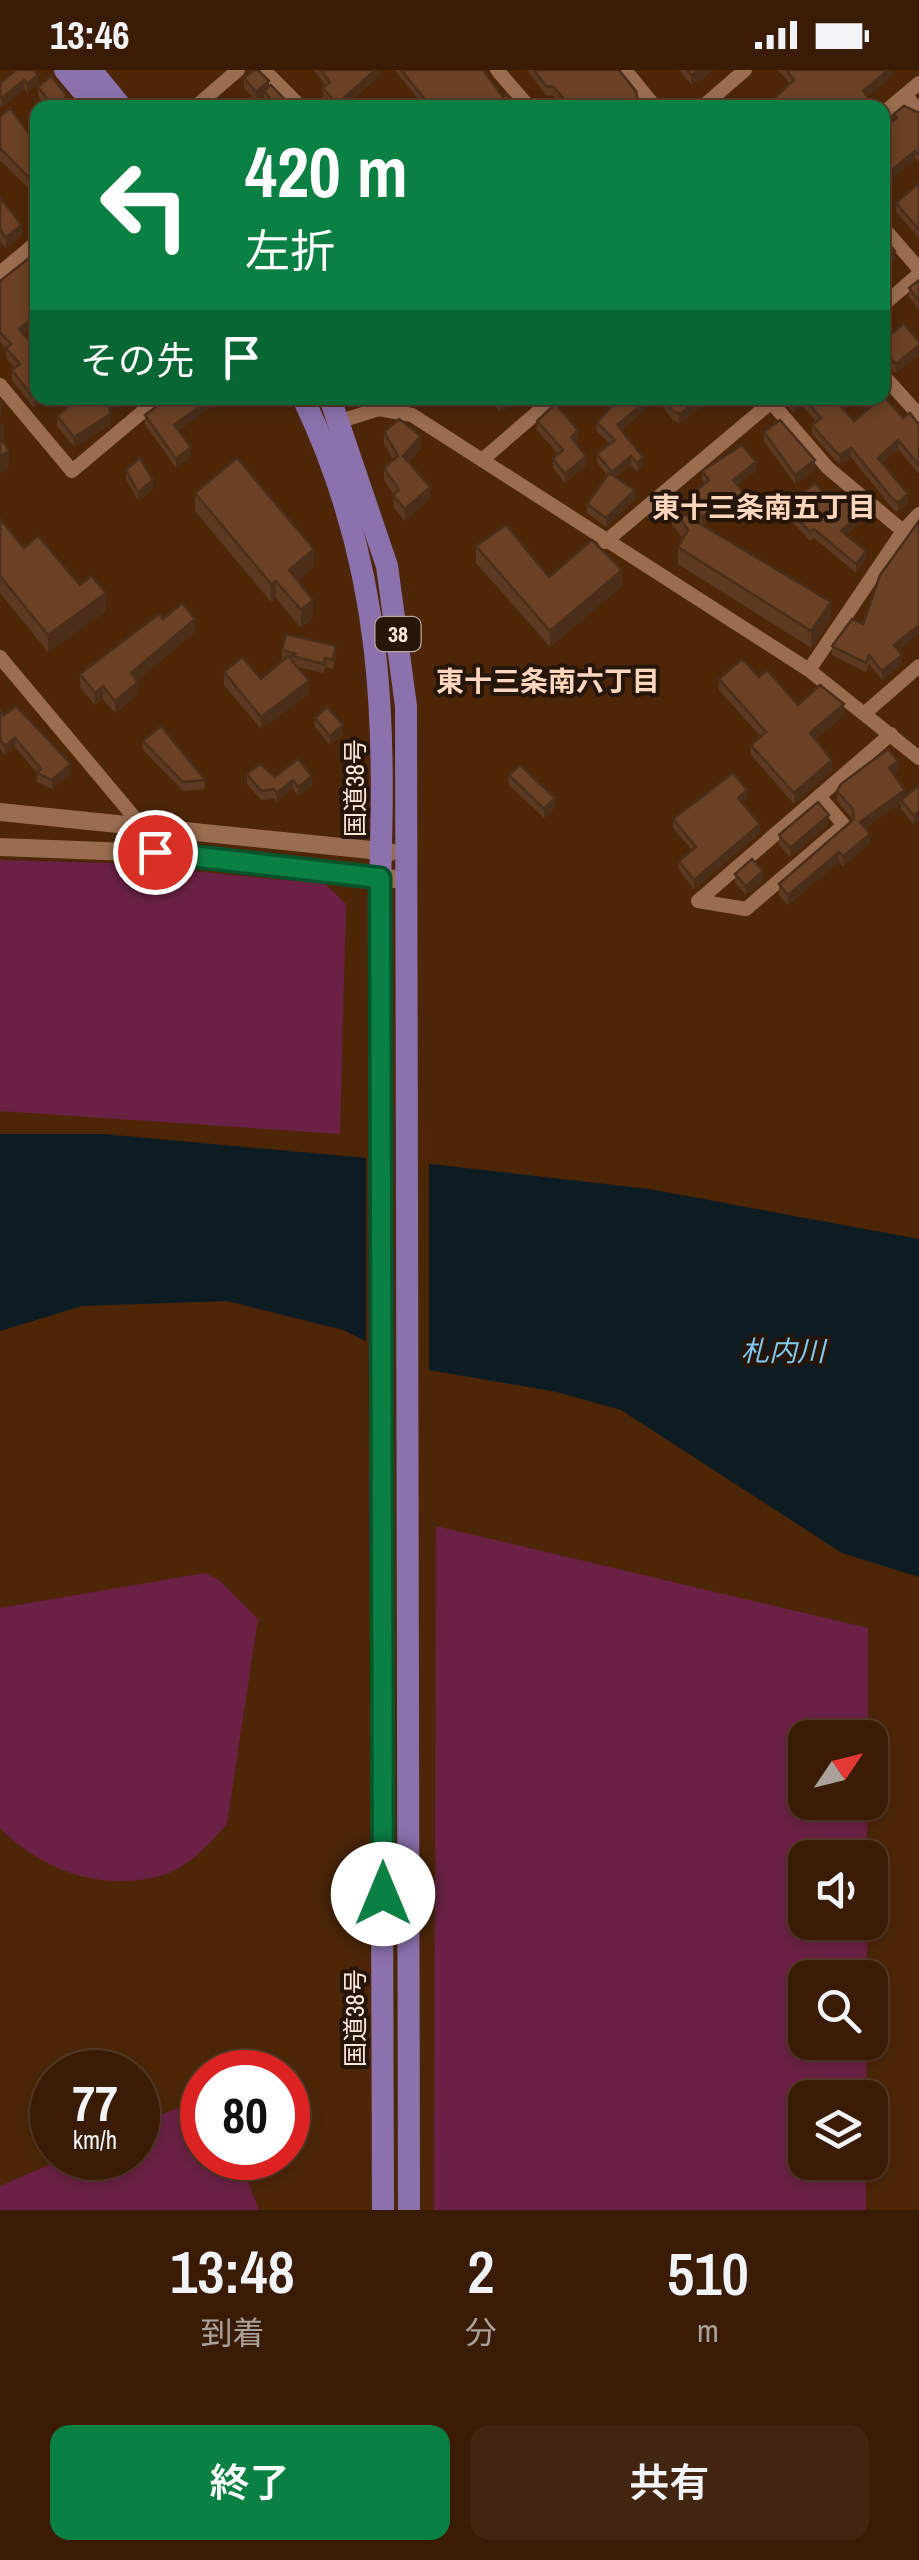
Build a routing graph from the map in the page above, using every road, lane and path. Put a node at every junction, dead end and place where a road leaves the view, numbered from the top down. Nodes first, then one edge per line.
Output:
1 (65, 70) edge
2 (90, 70) edge
3 (238, 70) edge
4 (264, 70) edge
5 (497, 70) edge
6 (625, 70) edge
7 (745, 70) edge
8 (919, 83) edge
9 (905, 95) junction
10 (90, 100) edge
11 (115, 100) edge
12 (203, 100) edge
13 (294, 100) edge
14 (523, 100) edge
15 (649, 100) edge
16 (710, 100) edge
17 (890, 107) edge
18 (919, 111) edge
19 (890, 236) edge
20 (30, 248) edge
21 (919, 271) edge
22 (0, 273) edge
23 (890, 298) edge
24 (890, 383) edge
25 (0, 385) edge
26 (152, 405) edge
27 (310, 405) edge
28 (330, 405) edge
29 (546, 405) edge
30 (768, 405) edge
31 (778, 405) edge
32 (919, 415) edge
33 (330, 425) junction
34 (482, 460) junction
35 (919, 514) edge
36 (903, 530) junction
37 (605, 542) junction
38 (0, 657) edge
39 (919, 666) edge
40 (809, 670) junction
41 (865, 712) junction
42 (891, 734) junction
43 (919, 758) edge
44 (819, 796) junction
45 (0, 812) edge
46 (139, 823) junction
47 (0, 847) edge
48 (155, 852) junction
49 (394, 853) junction
50 (380, 878) junction
51 (404, 880) junction
52 (384, 2210) edge
53 (409, 2210) edge

1 - 10 highway
2 - 11 highway
3 - 12 street
4 - 13 street
5 - 14 street
6 - 15 street
7 - 16 street
8 - 9 street
9 - 17 street
9 - 18 street
19 - 21 street
20 - 22 street
21 - 23 street
24 - 32 street
25 - 26 street
27 - 33 highway, 国道38号 / 38
28 - 33 highway, 国道38号 / 38
29 - 34 street
30 - 37 street
31 - 36 street
33 - 34 street
33 - 49 highway, 国道38号 / 38
34 - 37 street
35 - 36 street
36 - 40 street
37 - 40 street
38 - 46 street
39 - 41 street
40 - 41 street
41 - 42 street
42 - 43 street
42 - 44 street
44 - 44 street
45 - 46 street
46 - 48 street
46 - 49 street
47 - 48 street
48 - 50 street
49 - 50 highway, 国道38号 / 38
49 - 51 highway, 国道38号 / 38
50 - 51 street
50 - 52 highway, 国道38号 / 38
51 - 53 highway, 国道38号 / 38

